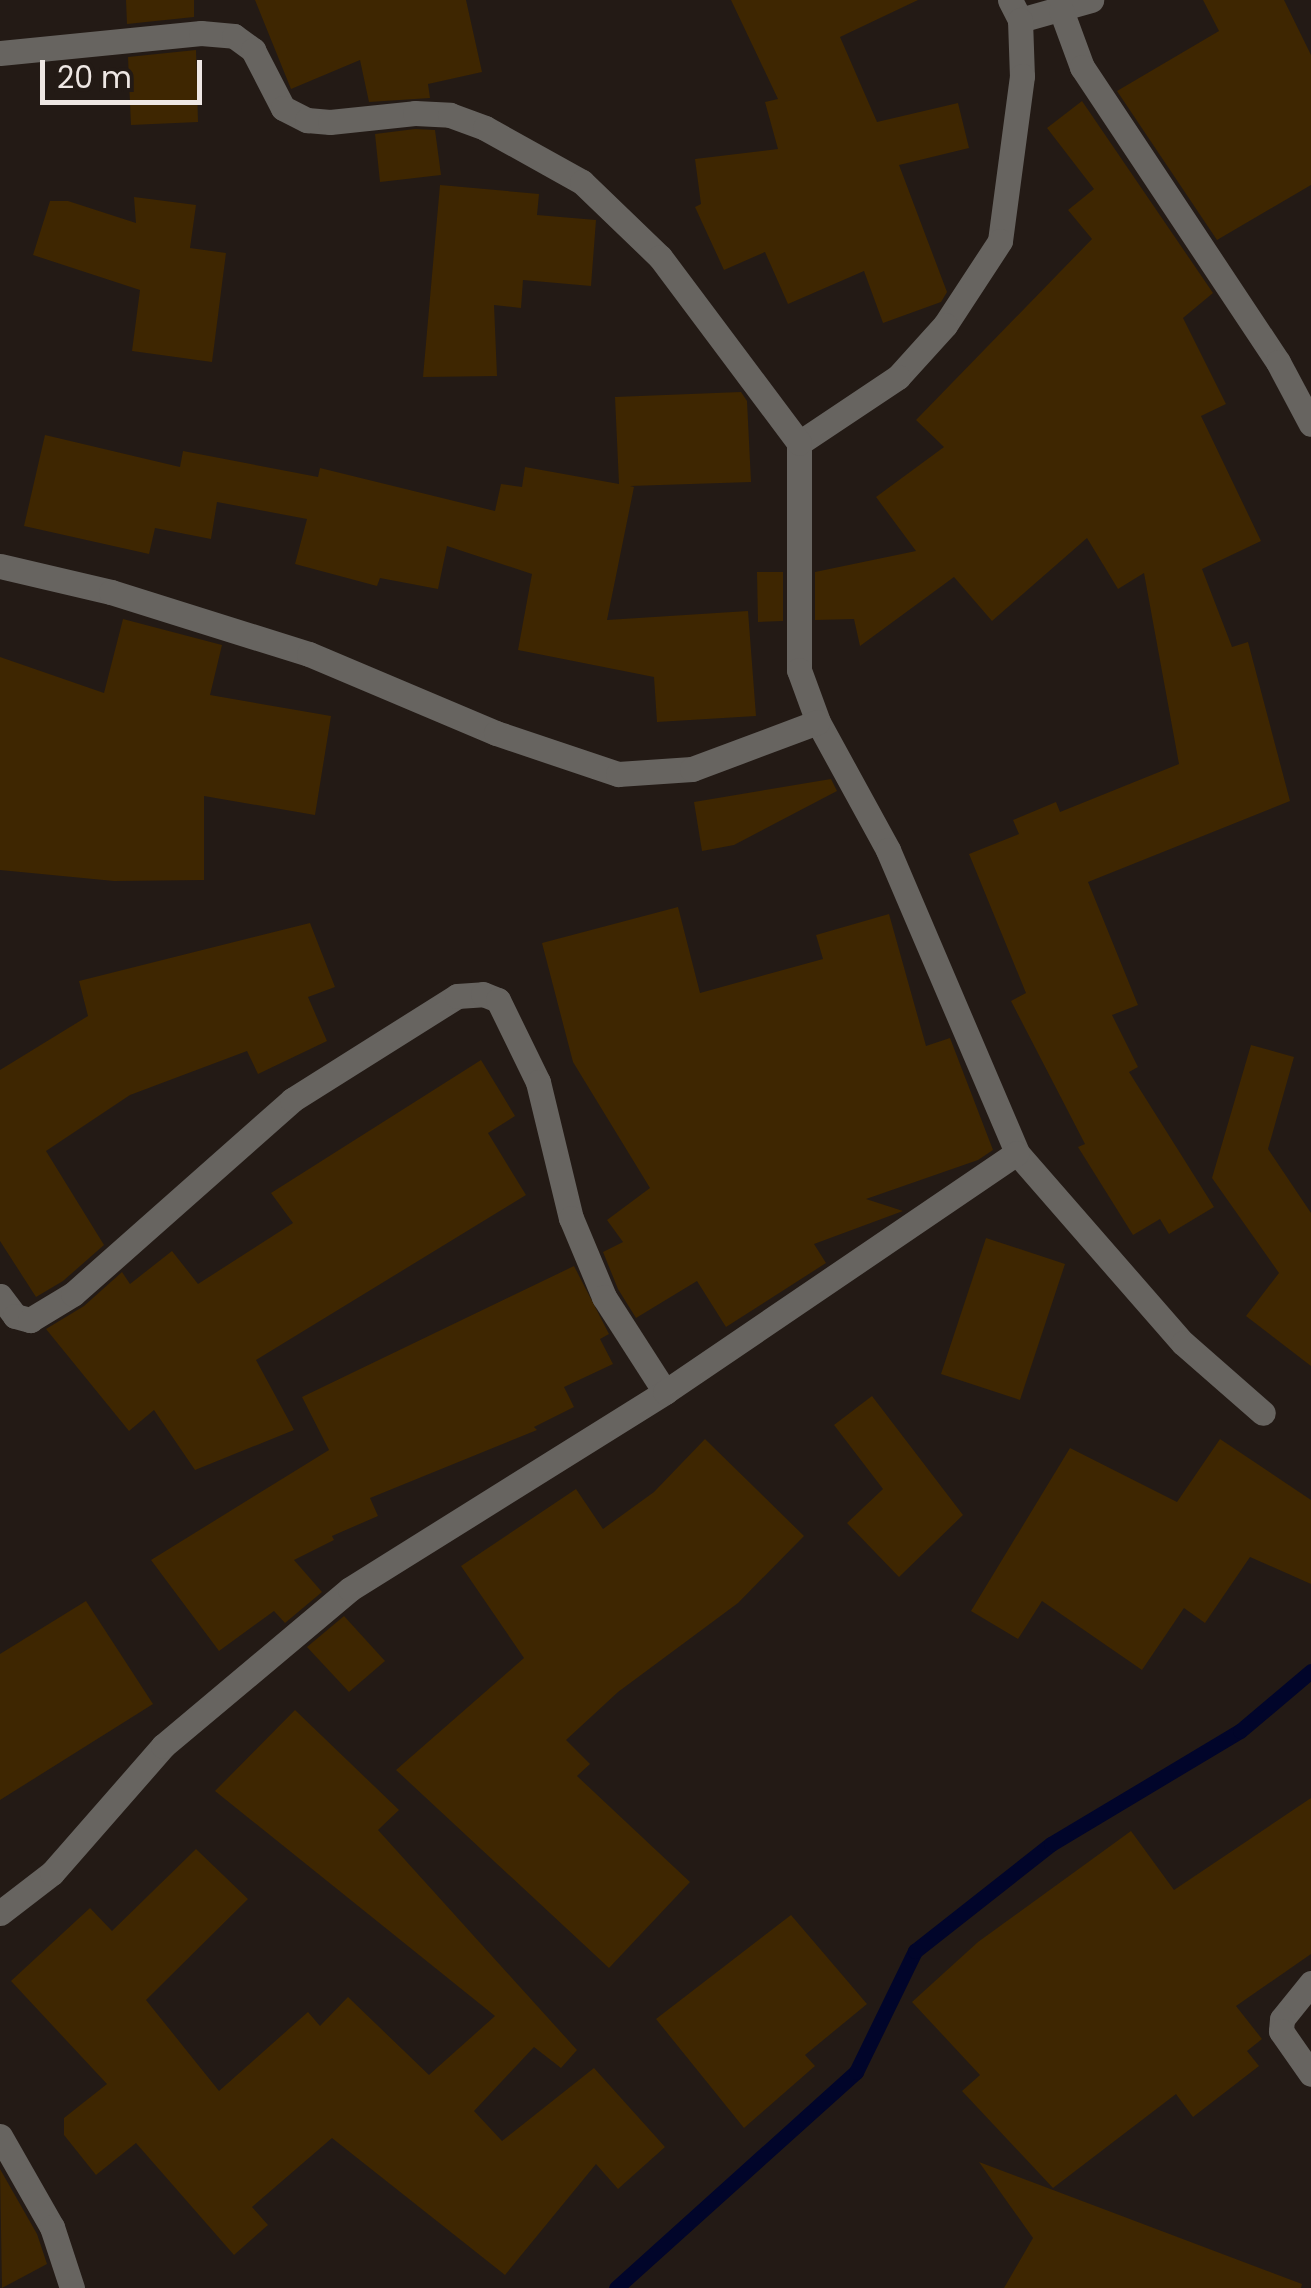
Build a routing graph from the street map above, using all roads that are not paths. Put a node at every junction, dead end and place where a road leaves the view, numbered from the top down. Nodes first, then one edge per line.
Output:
1 (1091, 0) edge
2 (1015, 10) edge
3 (1060, 10) junction
4 (0, 54) edge
5 (1311, 424) edge
6 (799, 443) junction
7 (0, 566) edge
8 (818, 722) junction
9 (1017, 1153) junction
10 (0, 1296) edge
11 (665, 1392) junction
12 (1263, 1413) dead end
13 (0, 1913) edge
14 (1311, 1983) edge
15 (1311, 2074) edge
16 (0, 2136) edge
17 (72, 2288) edge

1 - 3 street
2 - 3 street
2 - 6 street
3 - 5 street
4 - 6 street
6 - 8 street
7 - 8 street
8 - 9 street
9 - 11 street
9 - 12 street
10 - 11 street
11 - 13 street
14 - 15 street
16 - 17 street

